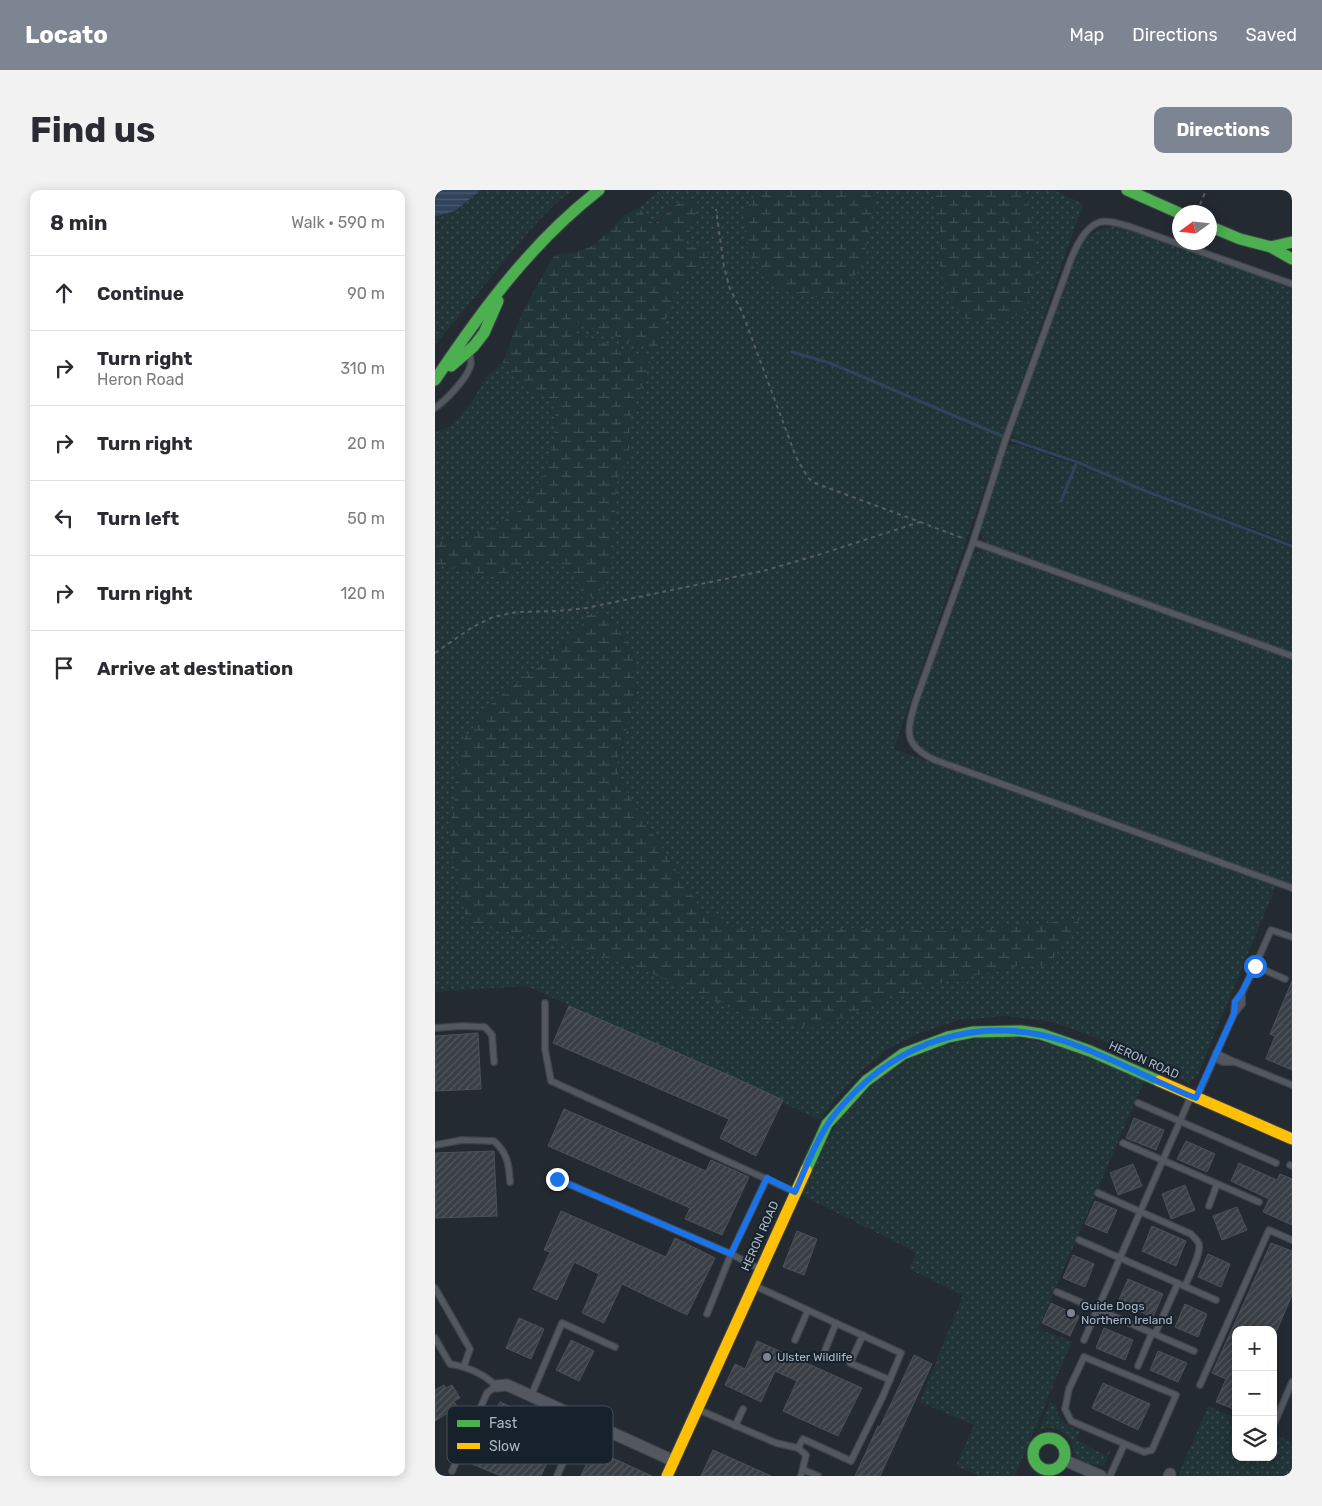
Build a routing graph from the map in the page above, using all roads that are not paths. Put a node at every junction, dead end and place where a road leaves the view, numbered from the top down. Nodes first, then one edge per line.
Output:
1 (599, 190) edge
2 (1127, 190) edge
3 (1172, 210) edge
4 (1217, 229) edge
5 (1292, 242) edge
6 (1271, 247) junction
7 (1292, 259) edge
8 (507, 282) junction
9 (1292, 284) edge
10 (470, 350) junction
11 (437, 377) edge
12 (435, 408) edge
13 (970, 541) junction
14 (1292, 656) edge
15 (1292, 888) edge
16 (1292, 937) edge
17 (1255, 966) junction
18 (1285, 979) dead end
19 (545, 1003) dead end
20 (435, 1028) edge
21 (1215, 1056) junction
22 (493, 1062) dead end
23 (1292, 1085) edge
24 (1194, 1097) junction
25 (1138, 1104) dead end
26 (1179, 1121) junction
27 (1292, 1139) edge
28 (1123, 1143) dead end
29 (435, 1146) edge
30 (1162, 1160) junction
31 (1276, 1163) dead end
32 (767, 1178) junction
33 (557, 1179) dead end
34 (510, 1182) dead end
35 (1217, 1184) junction
36 (795, 1192) junction
37 (1098, 1193) dead end
38 (1259, 1202) dead end
39 (1209, 1206) dead end
40 (1140, 1212) junction
41 (1079, 1240) dead end
42 (1292, 1240) edge
43 (731, 1254) junction
44 (1120, 1258) junction
45 (760, 1269) junction
46 (753, 1285) junction
47 (1182, 1285) junction
48 (435, 1288) edge
49 (1057, 1292) dead end
50 (1216, 1300) dead end
51 (1098, 1309) junction
52 (808, 1310) junction
53 (707, 1314) dead end
54 (836, 1323) junction
55 (1153, 1334) junction
56 (863, 1335) junction
57 (435, 1338) edge
58 (795, 1340) dead end
59 (1084, 1340) dead end
60 (615, 1347) dead end
61 (1194, 1351) dead end
62 (824, 1353) dead end
63 (464, 1366) junction
64 (1138, 1366) dead end
65 (889, 1380) junction
66 (1292, 1382) edge
67 (1200, 1385) dead end
68 (497, 1386) junction
69 (531, 1396) junction
70 (481, 1406) edge
71 (553, 1406) edge
72 (697, 1409) junction
73 (743, 1409) dead end
74 (1277, 1417) edge
75 (735, 1426) junction
76 (613, 1433) edge
77 (1124, 1445) junction
78 (798, 1448) junction
79 (1065, 1460) dead end
80 (674, 1461) junction
81 (455, 1464) edge
82 (562, 1464) edge
83 (803, 1470) junction
84 (451, 1472) dead end
85 (1084, 1473) edge
86 (557, 1476) edge
87 (667, 1476) edge
88 (801, 1476) edge
89 (818, 1476) edge
90 (1101, 1476) edge
91 (1110, 1476) edge

1 - 8 street
2 - 3 street
4 - 6 street
5 - 6 street
6 - 7 street
8 - 10 street
8 - 11 street
9 - 13 lane
10 - 11 street
10 - 12 lane
13 - 14 lane
13 - 15 lane
16 - 17 lane
17 - 18 lane
17 - 21 lane
19 - 32 lane
20 - 22 lane
21 - 23 lane
21 - 24 lane
24 - 26 lane
24 - 27 street, HERON ROAD
24 - 36 street, HERON ROAD
25 - 26 lane
26 - 30 lane
26 - 31 lane
28 - 30 lane
29 - 34 lane
30 - 35 lane
30 - 40 lane
32 - 36 lane
32 - 43 lane
33 - 43 lane
35 - 38 lane
35 - 39 lane
36 - 45 street, HERON ROAD
37 - 40 lane
40 - 44 lane
40 - 47 lane
41 - 44 lane
42 - 67 lane
43 - 45 lane
43 - 53 lane
44 - 47 lane
44 - 51 lane
45 - 46 street, HERON ROAD
46 - 52 lane
46 - 72 street, HERON ROAD
47 - 50 lane
47 - 55 lane
48 - 63 lane
49 - 51 lane
51 - 55 lane
51 - 59 lane
52 - 54 lane
52 - 58 lane
54 - 56 lane
54 - 62 lane
55 - 61 lane
55 - 64 lane
56 - 65 lane
56 - 65 lane
57 - 63 lane
60 - 69 lane
63 - 68 lane
65 - 78 lane
66 - 74 lane
68 - 69 street
68 - 70 lane
69 - 71 street
72 - 75 lane
72 - 80 street, HERON ROAD
73 - 75 lane
75 - 78 lane
76 - 80 street
77 - 77 lane
77 - 91 lane
78 - 83 lane
79 - 85 street
80 - 87 street, HERON ROAD
81 - 84 lane
82 - 86 lane
83 - 88 lane
83 - 89 lane
85 - 90 street

